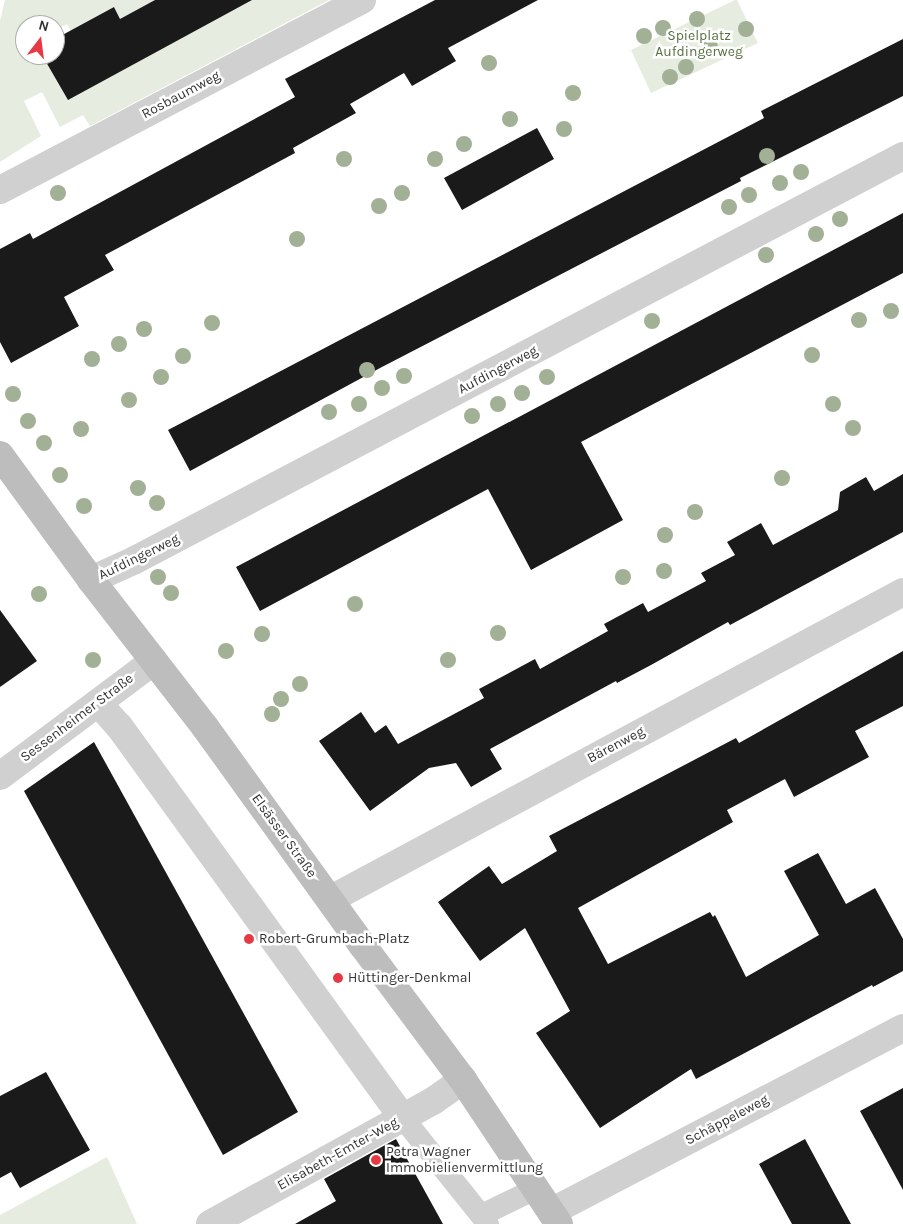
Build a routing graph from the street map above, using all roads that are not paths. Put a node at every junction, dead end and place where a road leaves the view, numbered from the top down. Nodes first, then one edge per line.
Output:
1 (362, 0) edge
2 (903, 156) edge
3 (0, 190) edge
4 (0, 455) edge
5 (91, 580) junction
6 (903, 592) edge
7 (154, 661) junction
8 (98, 703) junction
9 (0, 776) edge
10 (331, 899) junction
11 (903, 1028) edge
12 (463, 1080) junction
13 (403, 1118) junction
14 (535, 1189) junction
15 (555, 1218) edge
16 (485, 1220) edge
17 (210, 1224) edge

1 - 3 street, Rosbaumweg
2 - 5 street, Aufdingerweg
4 - 5 main road, Elsässer Straße
5 - 7 main road, Elsässer Straße
6 - 10 street, Bärenweg
7 - 8 street, Sessenheimer Straße
7 - 10 main road, Elsässer Straße
8 - 9 street, Sessenheimer Straße
8 - 13 street
10 - 12 main road, Elsässer Straße
11 - 15 street, Schäppeleweg
12 - 13 street, Elisabeth-Emter-Weg
12 - 14 main road, Elsässer Straße
13 - 16 lane
13 - 17 street, Elisabeth-Emter-Weg
14 - 15 main road, Elsässer Straße
14 - 16 lane

